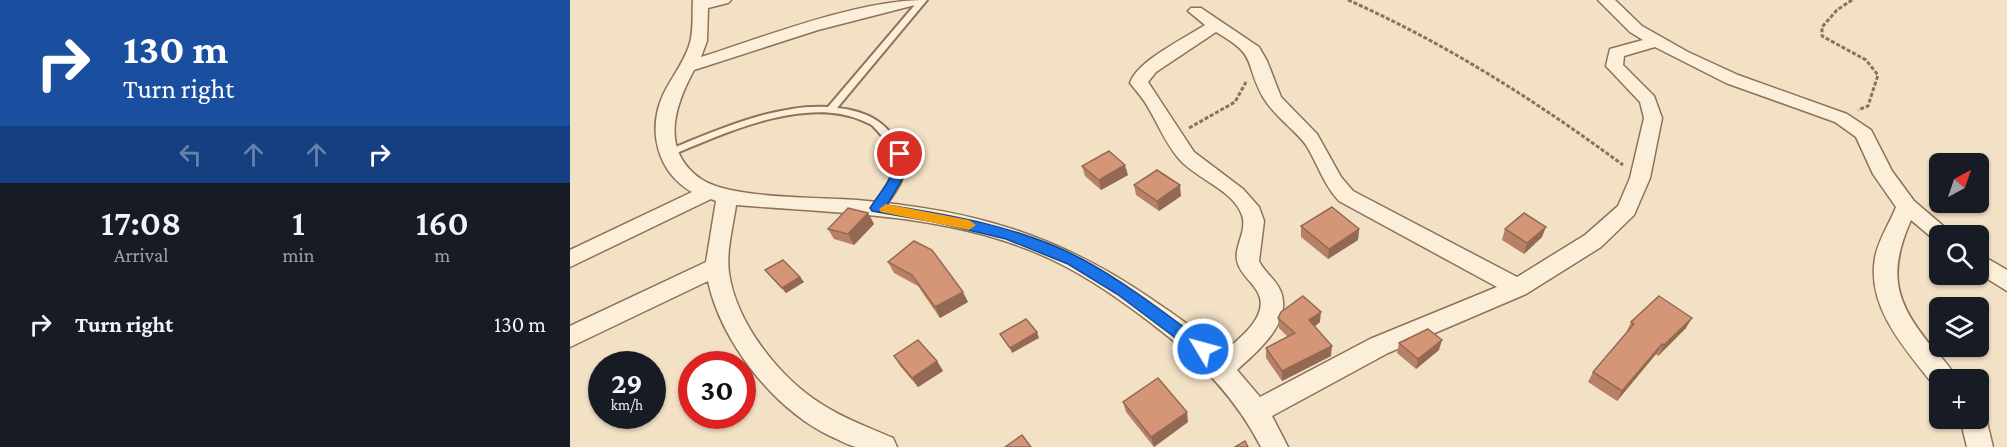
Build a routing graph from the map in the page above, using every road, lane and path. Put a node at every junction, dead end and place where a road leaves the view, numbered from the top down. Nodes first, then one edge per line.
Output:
1 (723, 0) edge
2 (918, 0) edge
3 (923, 0) edge
4 (1348, 0) edge
5 (1606, 0) edge
6 (1852, 0) edge
7 (701, 2) edge
8 (1196, 11) dead end
9 (1214, 26) junction
10 (1653, 41) junction
11 (687, 68) junction
12 (1261, 71) junction
13 (830, 110) junction
14 (1841, 118) junction
15 (1171, 132) junction
16 (669, 153) junction
17 (1640, 178) junction
18 (717, 195) junction
19 (1907, 206) junction
20 (877, 208) junction
21 (1931, 225) edge
22 (570, 259) edge
23 (718, 266) junction
24 (1989, 269) edge
25 (2007, 282) edge
26 (1518, 288) junction
27 (570, 337) edge
28 (1222, 368) junction
29 (1937, 369) edge
30 (1257, 411) junction
31 (1976, 429) edge
32 (884, 447) edge
33 (1275, 447) edge
34 (1980, 447) edge

1 - 7 street
2 - 11 street
3 - 13 lane
4 - 17 path
5 - 10 street
6 - 14 path
7 - 11 street
8 - 9 street
9 - 12 street
9 - 15 street
10 - 14 street
10 - 17 street
11 - 16 street
12 - 15 path
12 - 26 street
13 - 16 lane
13 - 20 lane
14 - 19 street
15 - 28 street
16 - 18 street
17 - 26 street
18 - 20 street
18 - 22 street
18 - 23 street
19 - 21 street
19 - 29 street
20 - 28 street
23 - 27 street
23 - 32 street
24 - 25 street
26 - 30 street
28 - 30 street
30 - 33 street
31 - 34 street

